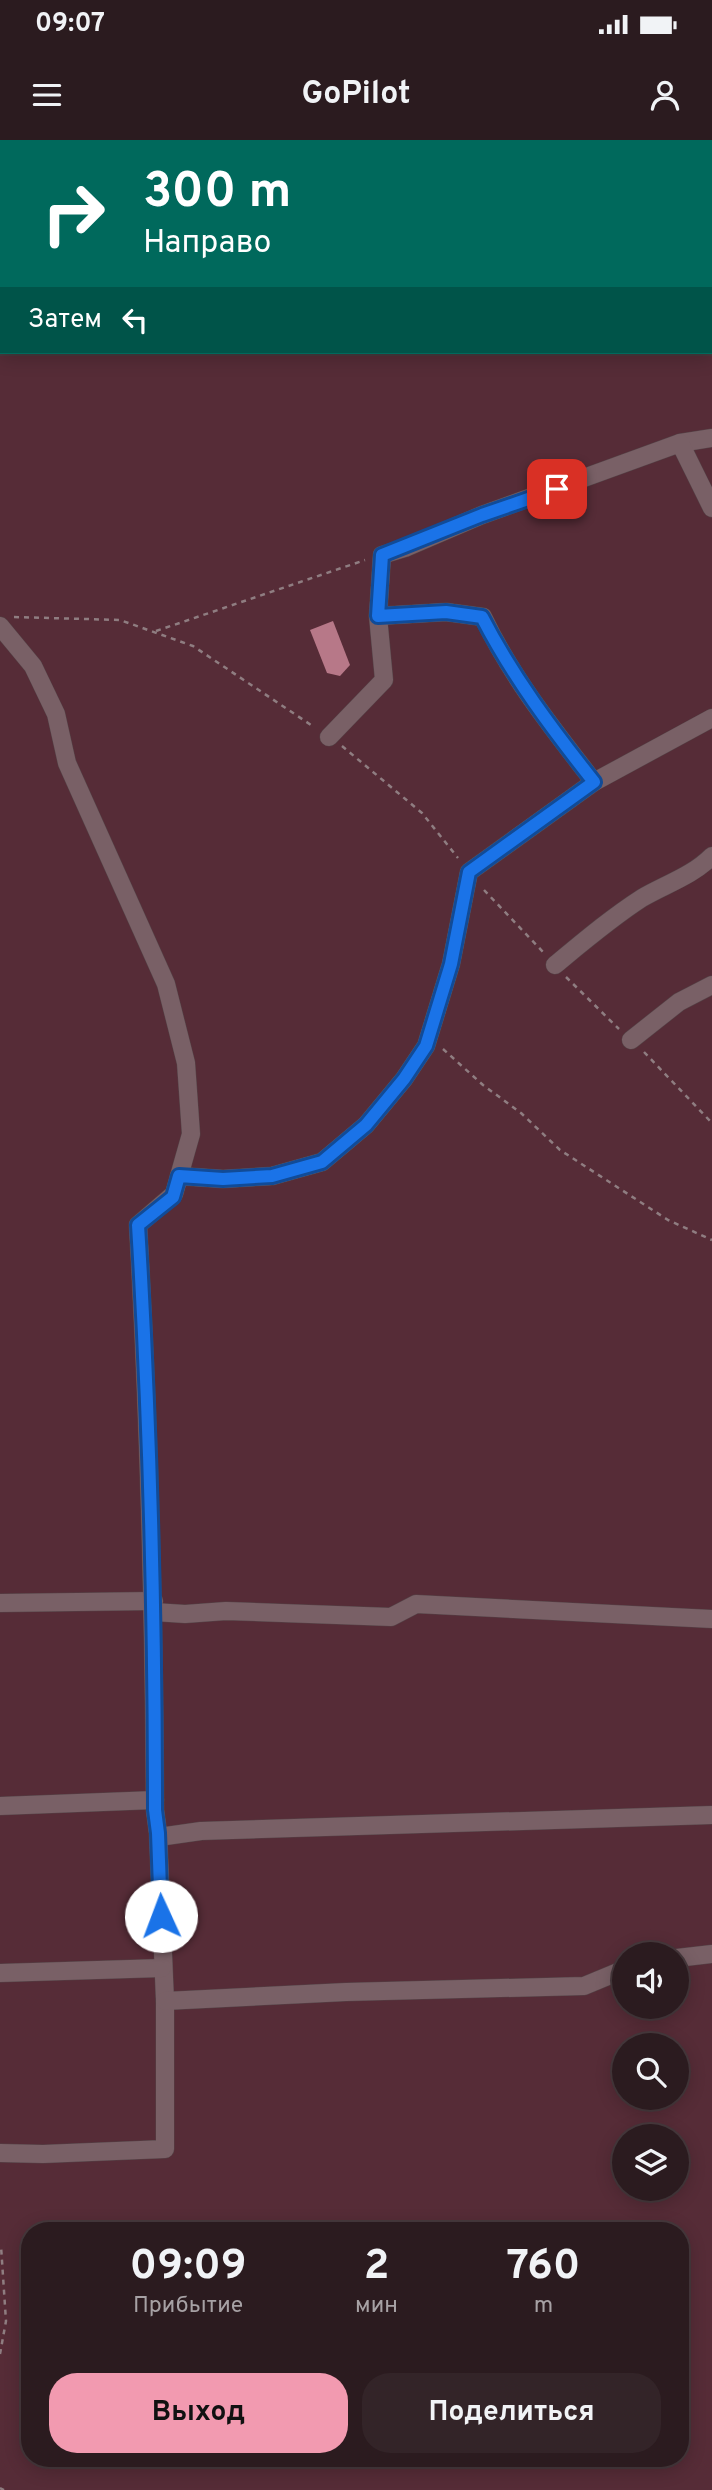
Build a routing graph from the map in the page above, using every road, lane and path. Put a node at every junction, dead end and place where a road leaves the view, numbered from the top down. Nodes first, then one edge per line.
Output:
1 (712, 438) edge
2 (680, 443) junction
3 (712, 508) edge
4 (382, 555) junction
5 (378, 616) junction
6 (7, 621) edge
7 (154, 632) junction
8 (712, 718) edge
9 (329, 737) junction
10 (594, 782) junction
11 (712, 856) edge
12 (469, 872) junction
13 (555, 965) junction
14 (712, 985) edge
15 (429, 1038) junction
16 (631, 1040) junction
17 (712, 1123) edge
18 (179, 1176) junction
19 (712, 1240) edge
20 (0, 1603) edge
21 (154, 1606) junction
22 (712, 1619) edge
23 (155, 1800) junction
24 (0, 1805) edge
25 (712, 1815) edge
26 (159, 1837) junction
27 (712, 1954) edge
28 (689, 1957) edge
29 (162, 1968) junction
30 (0, 1973) edge
31 (612, 1974) edge
32 (165, 2001) junction
33 (0, 2153) edge
34 (1, 2246) edge
35 (0, 2354) edge

1 - 2 street
2 - 3 street
2 - 4 street
4 - 5 street
4 - 7 path
5 - 9 street
5 - 10 street
6 - 7 path
6 - 18 street
7 - 9 path
8 - 10 street
9 - 12 path
10 - 12 street
11 - 13 street
12 - 13 path
12 - 15 street
13 - 16 path
14 - 16 street
15 - 18 street
15 - 19 path
16 - 17 path
18 - 21 street
20 - 21 street
21 - 22 street
21 - 23 street
23 - 24 street
23 - 26 street
25 - 26 street
26 - 29 street
27 - 28 street
29 - 30 street
29 - 32 street
31 - 32 street
32 - 33 street
34 - 35 path

